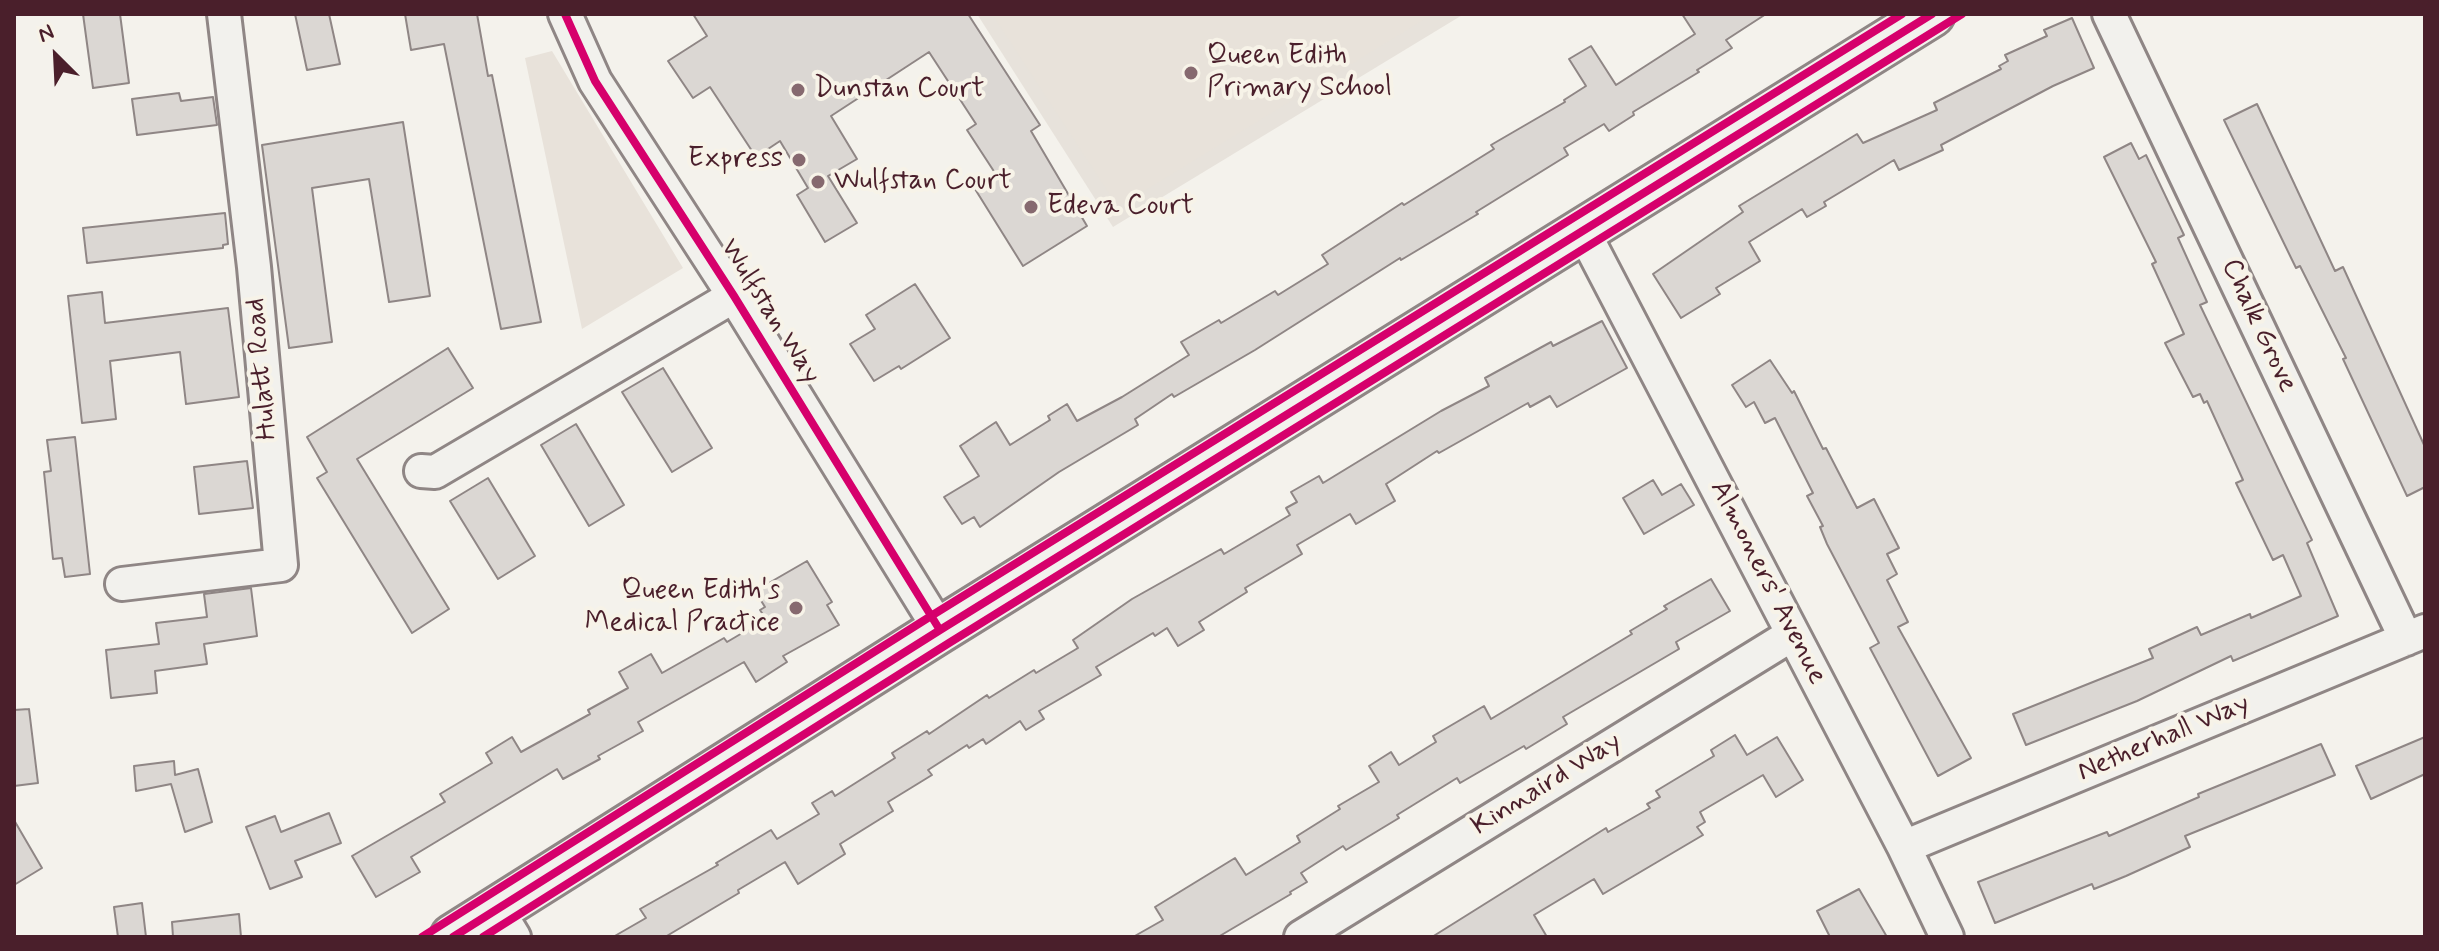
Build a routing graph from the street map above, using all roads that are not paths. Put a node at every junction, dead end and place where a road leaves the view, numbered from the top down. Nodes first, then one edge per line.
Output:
1 (224, 14) edge
2 (565, 14) edge
3 (1932, 14) edge
4 (2109, 14) edge
5 (1583, 231) junction
6 (734, 296) junction
7 (421, 471) dead end
8 (122, 584) dead end
9 (940, 630) junction
10 (1793, 634) junction
11 (2416, 635) edge
12 (1904, 847) junction
13 (505, 923) edge
14 (453, 937) edge
15 (1301, 937) edge
16 (1947, 937) edge

1 - 8 street, Hulatt Road
2 - 6 street, Wulfstan Way
3 - 5 street
4 - 11 street, Chalk Grove
5 - 9 street
5 - 10 street, Almoners' Avenue
6 - 7 street, Wulfstan Way
6 - 9 street, Wulfstan Way
9 - 13 street
10 - 12 street, Almoners' Avenue
10 - 15 street, Kinnaird Way
11 - 12 street, Netherhall Way
12 - 16 street, Almoners' Avenue
13 - 14 street

